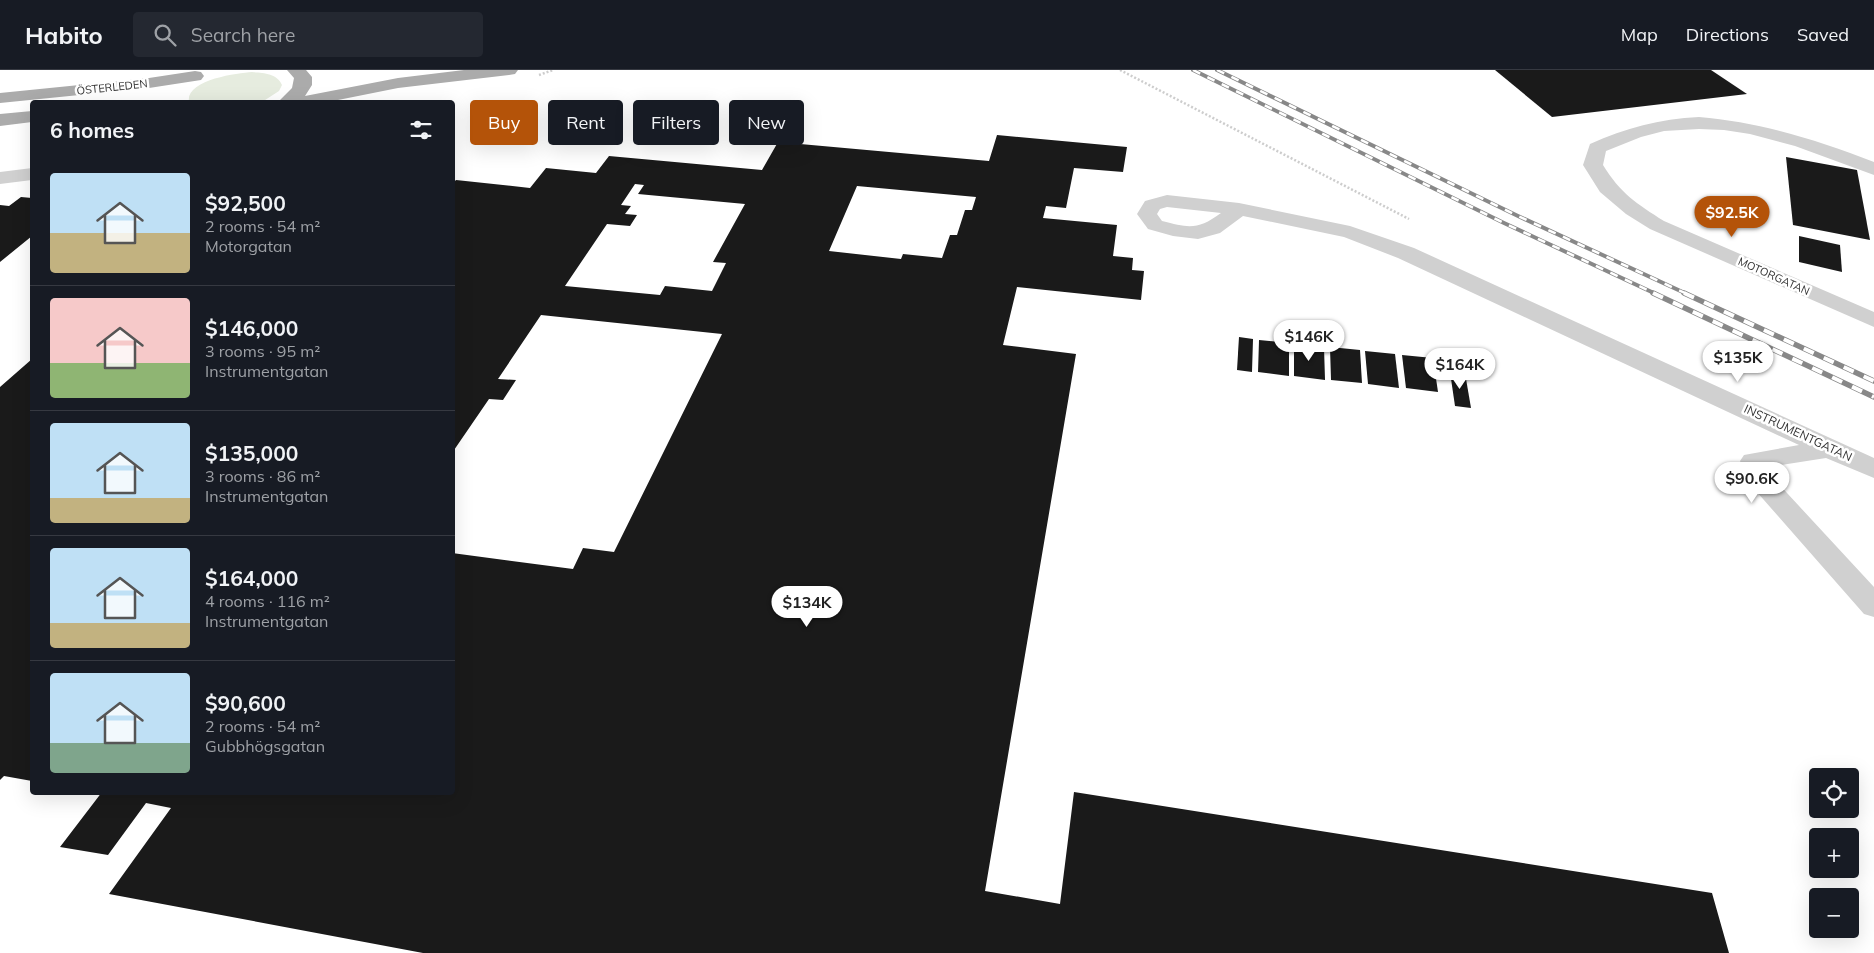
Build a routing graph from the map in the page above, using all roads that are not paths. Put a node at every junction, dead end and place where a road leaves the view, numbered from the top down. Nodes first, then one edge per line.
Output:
1 (296, 70) edge
2 (302, 70) edge
3 (509, 70) edge
4 (203, 73) edge
5 (0, 98) edge
6 (163, 100) dead end
7 (290, 100) edge
8 (314, 100) edge
9 (30, 117) edge
10 (0, 120) edge
11 (1874, 169) edge
12 (30, 174) edge
13 (0, 178) edge
14 (1240, 209) dead end
15 (1874, 320) edge
16 (1831, 448) junction
17 (1874, 469) edge
18 (1874, 606) edge

1 - 2 main road
1 - 7 main road
3 - 8 main road
4 - 5 main road, ÖSTERLEDEN
4 - 6 main road
9 - 10 main road
11 - 15 street, MOTORGATAN
12 - 13 street
14 - 16 street, INSTRUMENTGATAN
16 - 17 street, INSTRUMENTGATAN
16 - 18 street

